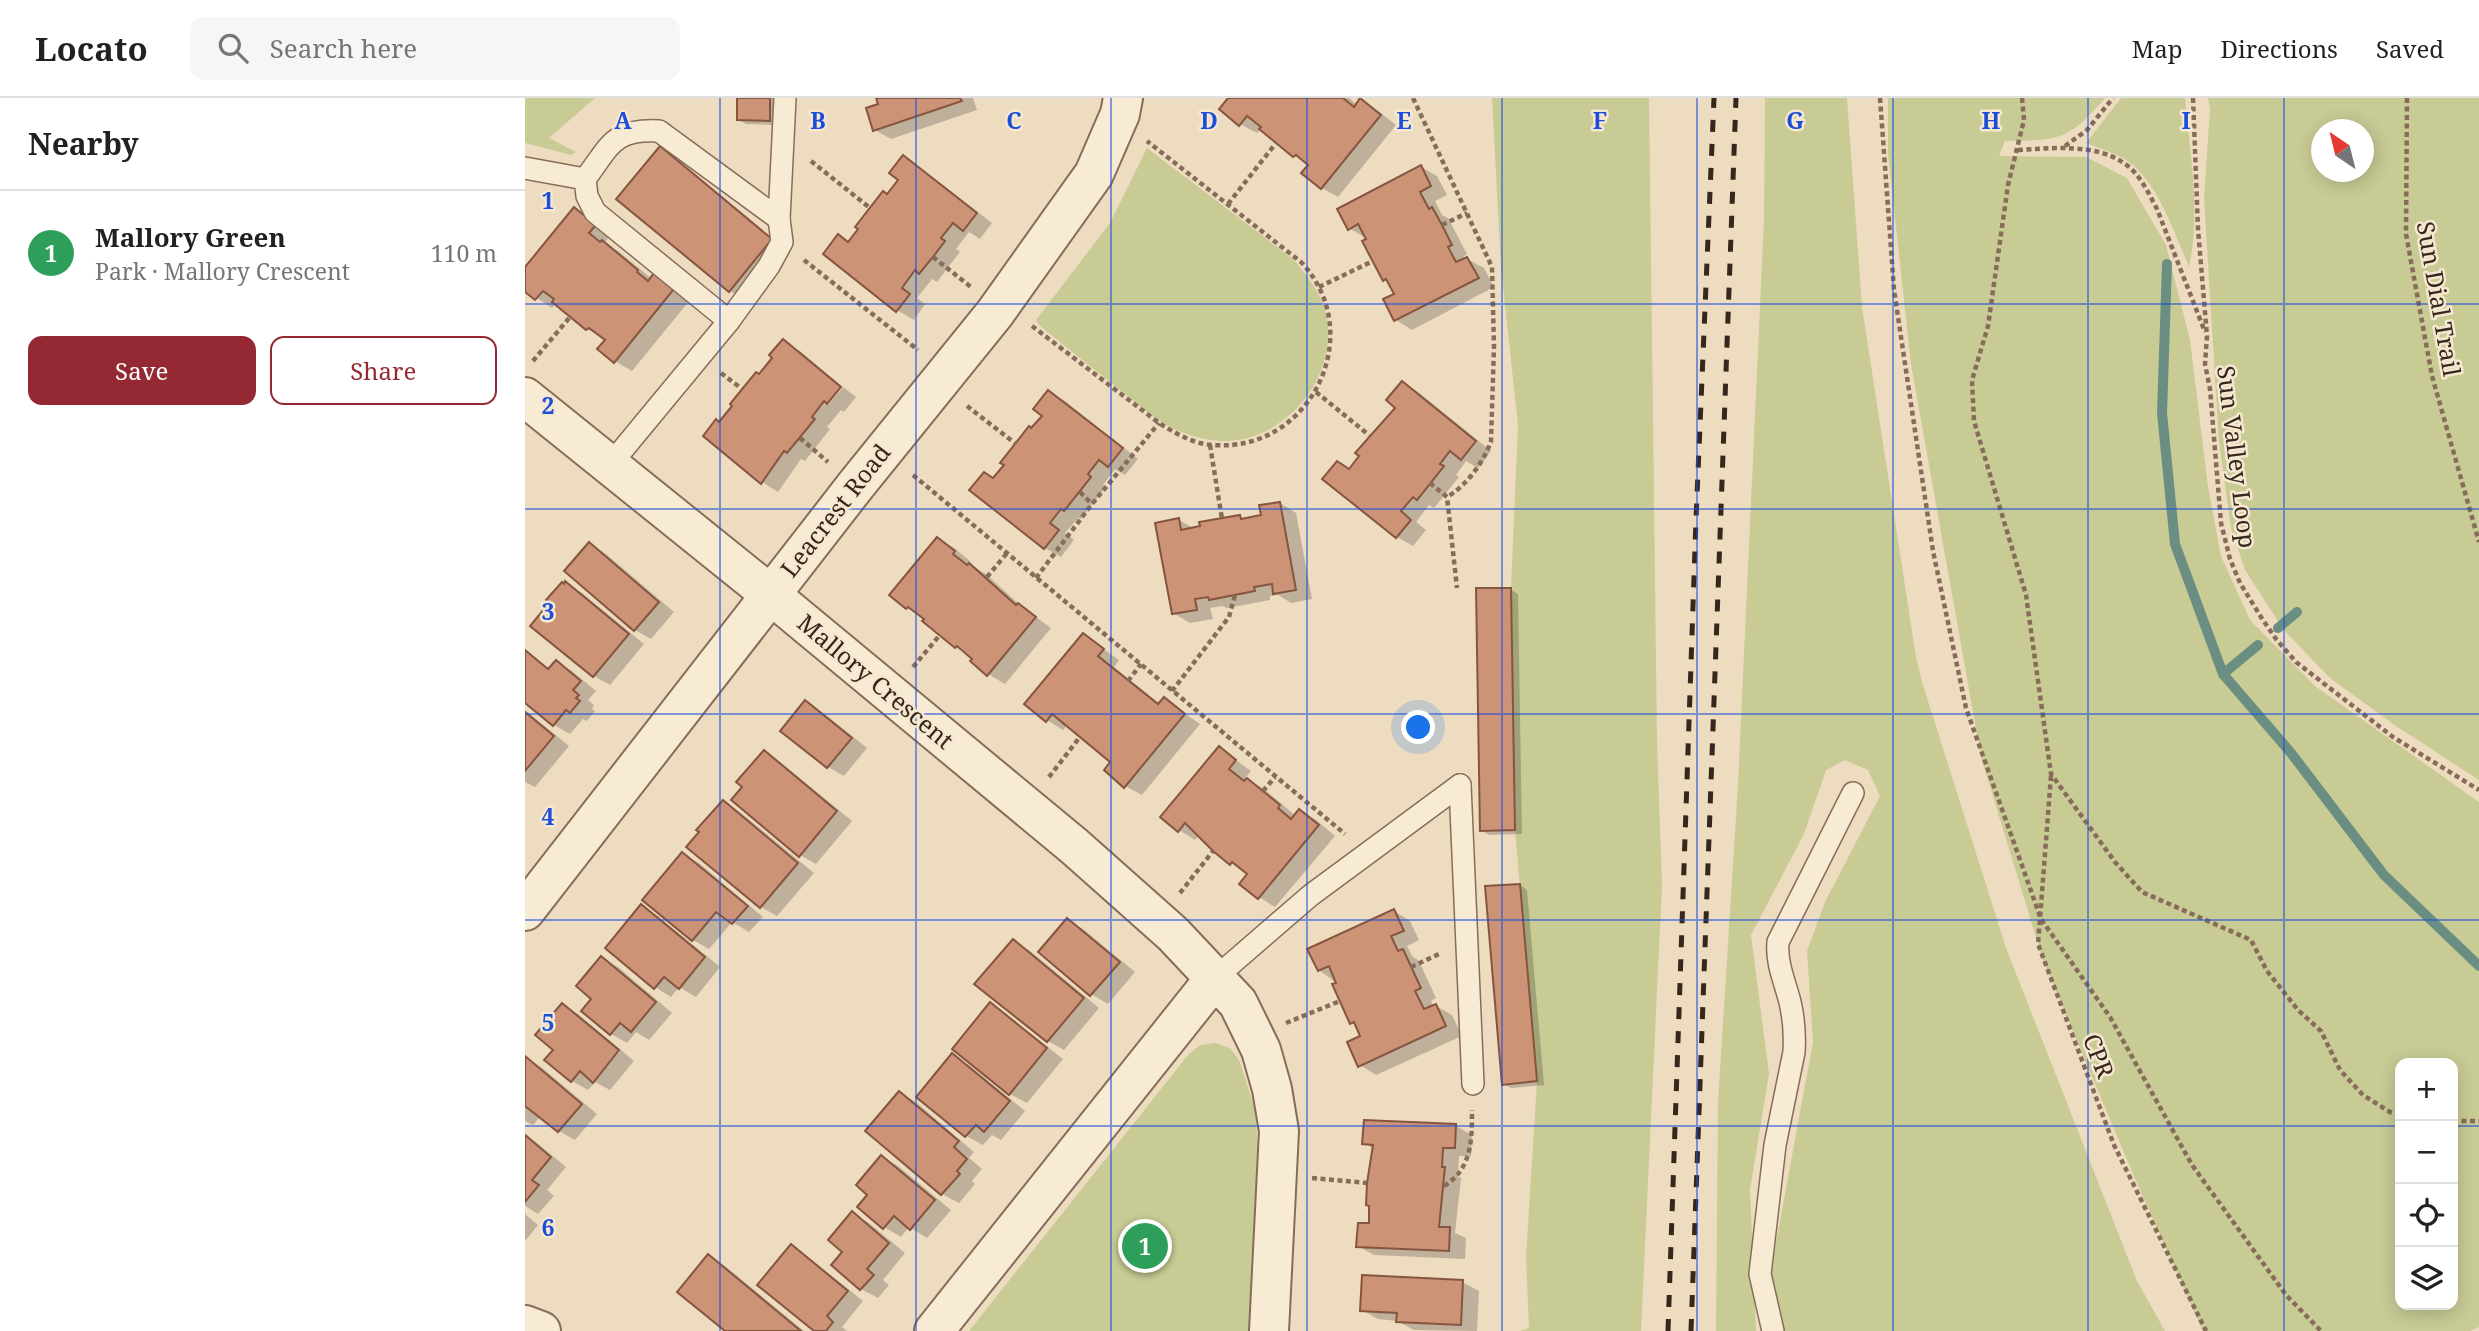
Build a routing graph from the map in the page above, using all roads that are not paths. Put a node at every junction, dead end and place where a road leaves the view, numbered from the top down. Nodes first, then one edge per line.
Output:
1 (785, 98) edge
2 (1123, 98) edge
3 (525, 168) edge
4 (586, 179) junction
5 (779, 219) junction
6 (729, 321) junction
7 (529, 380) edge
8 (610, 466) junction
9 (771, 595) junction
10 (1853, 793) dead end
11 (525, 911) edge
12 (1215, 978) junction
13 (1473, 1084) road end
14 (525, 1325) edge
15 (541, 1331) edge
16 (934, 1331) edge
17 (1269, 1331) edge
18 (1773, 1331) edge

1 - 5 lane
2 - 9 street, Leacrest Road
3 - 4 lane
4 - 5 lane
4 - 6 lane
5 - 6 lane
6 - 8 lane
7 - 8 street, Mallory Crescent
8 - 9 street, Mallory Crescent
9 - 11 street, Leacrest Road
9 - 12 street, Mallory Crescent
10 - 18 lane
12 - 13 lane
12 - 16 street
12 - 17 street, Mallory Crescent
14 - 15 street

